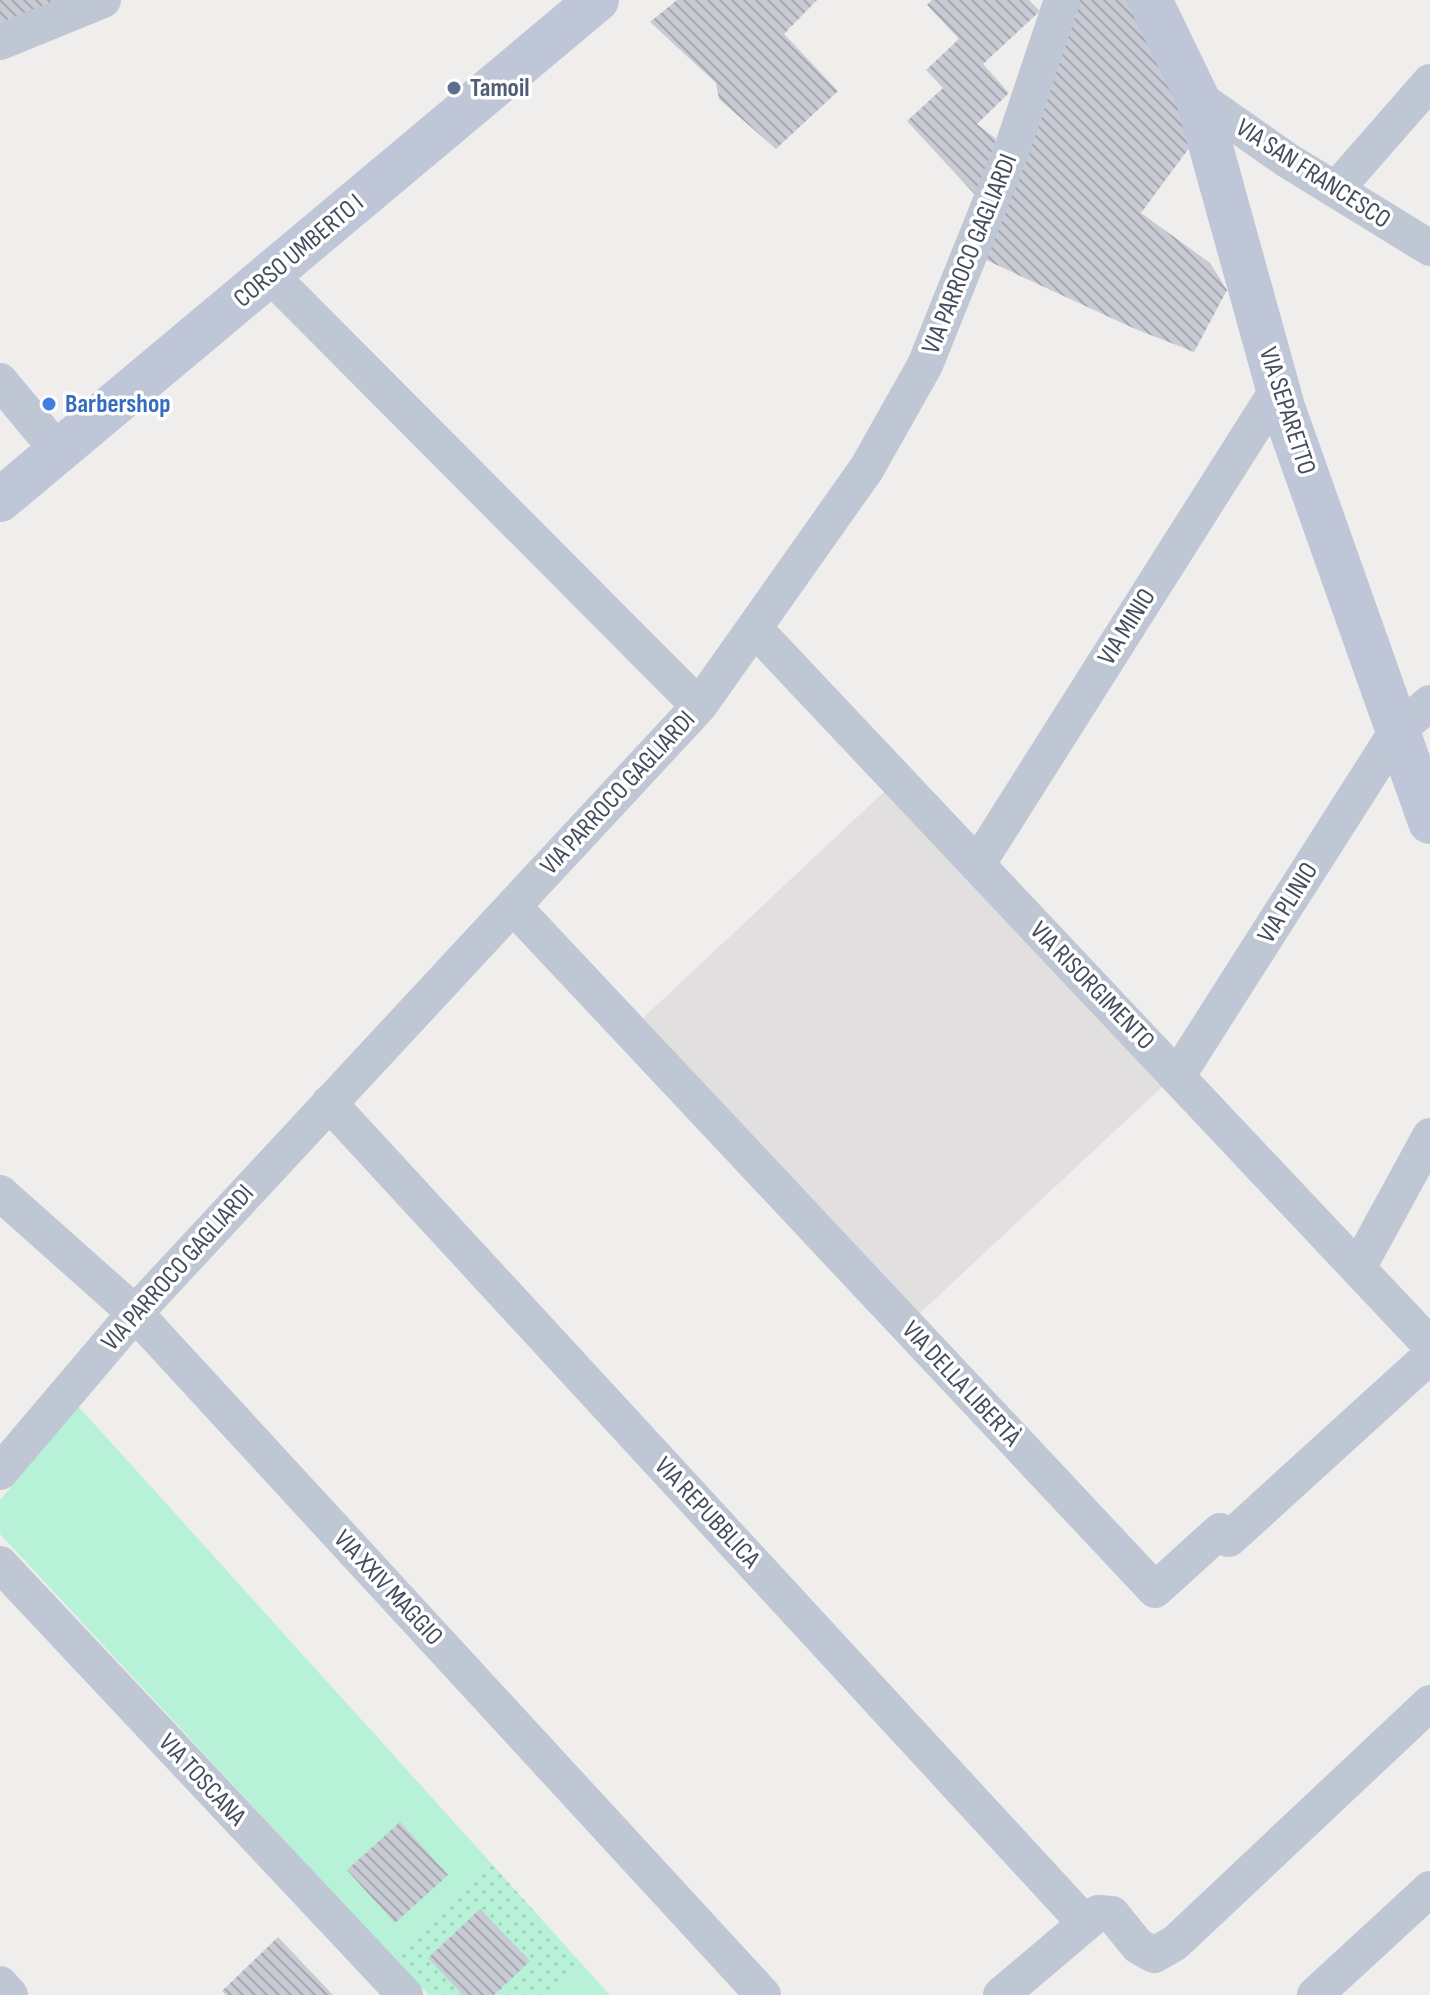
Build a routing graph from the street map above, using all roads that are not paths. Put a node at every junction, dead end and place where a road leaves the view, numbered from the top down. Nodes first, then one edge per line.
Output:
1 (103, 0) edge
2 (597, 0) edge
3 (1062, 0) edge
4 (1150, 0) edge
5 (0, 42) edge
6 (1430, 82) edge
7 (1197, 97) junction
8 (1346, 178) dead end
9 (1430, 248) edge
10 (270, 275) junction
11 (0, 381) edge
12 (1278, 389) junction
13 (58, 451) junction
14 (0, 500) edge
15 (754, 628) junction
16 (1430, 703) edge
17 (699, 706) junction
18 (1397, 731) junction
19 (1430, 822) edge
20 (977, 865) junction
21 (513, 906) junction
22 (1178, 1075) junction
23 (329, 1103) junction
24 (1430, 1136) edge
25 (0, 1193) edge
26 (1358, 1268) junction
27 (135, 1313) junction
28 (1430, 1345) edge
29 (1430, 1356) edge
30 (0, 1472) edge
31 (0, 1564) edge
32 (1430, 1703) edge
33 (1430, 1889) edge
34 (1091, 1918) junction
35 (0, 1984) edge
36 (10, 1995) edge
37 (405, 1995) edge
38 (763, 1995) edge
39 (1001, 1995) edge
40 (1315, 1995) edge

1 - 5 street
2 - 10 street, CORSO UMBERTO I
3 - 15 street, VIA PARROCO GAGLIARDI
4 - 7 street, VIA SEPARETTO
6 - 8 street
7 - 9 street, VIA SAN FRANCESCO
7 - 12 street, VIA SEPARETTO
10 - 13 street, CORSO UMBERTO I
10 - 17 street
11 - 13 street
12 - 18 street, VIA SEPARETTO
12 - 20 street, VIA MINIO
13 - 14 street, CORSO UMBERTO I
15 - 17 street, VIA PARROCO GAGLIARDI
15 - 20 street, VIA RISORGIMENTO
16 - 18 street, VIA PLINIO
17 - 21 street, VIA PARROCO GAGLIARDI
18 - 19 street, VIA SEPARETTO
18 - 22 street, VIA PLINIO
20 - 22 street, VIA RISORGIMENTO
21 - 23 street, VIA PARROCO GAGLIARDI
21 - 29 street, VIA DELLA LIBERTÀ
22 - 26 street, VIA RISORGIMENTO
23 - 27 street, VIA PARROCO GAGLIARDI
23 - 34 street, VIA REPUBBLICA
24 - 26 street
25 - 27 street, VIA XXIV MAGGIO
26 - 28 street, VIA RISORGIMENTO
27 - 30 street, VIA PARROCO GAGLIARDI
27 - 38 street, VIA XXIV MAGGIO
31 - 37 street, VIA TOSCANA
32 - 34 street, VIA REPUBBLICA
33 - 40 street
34 - 39 street
35 - 36 street

